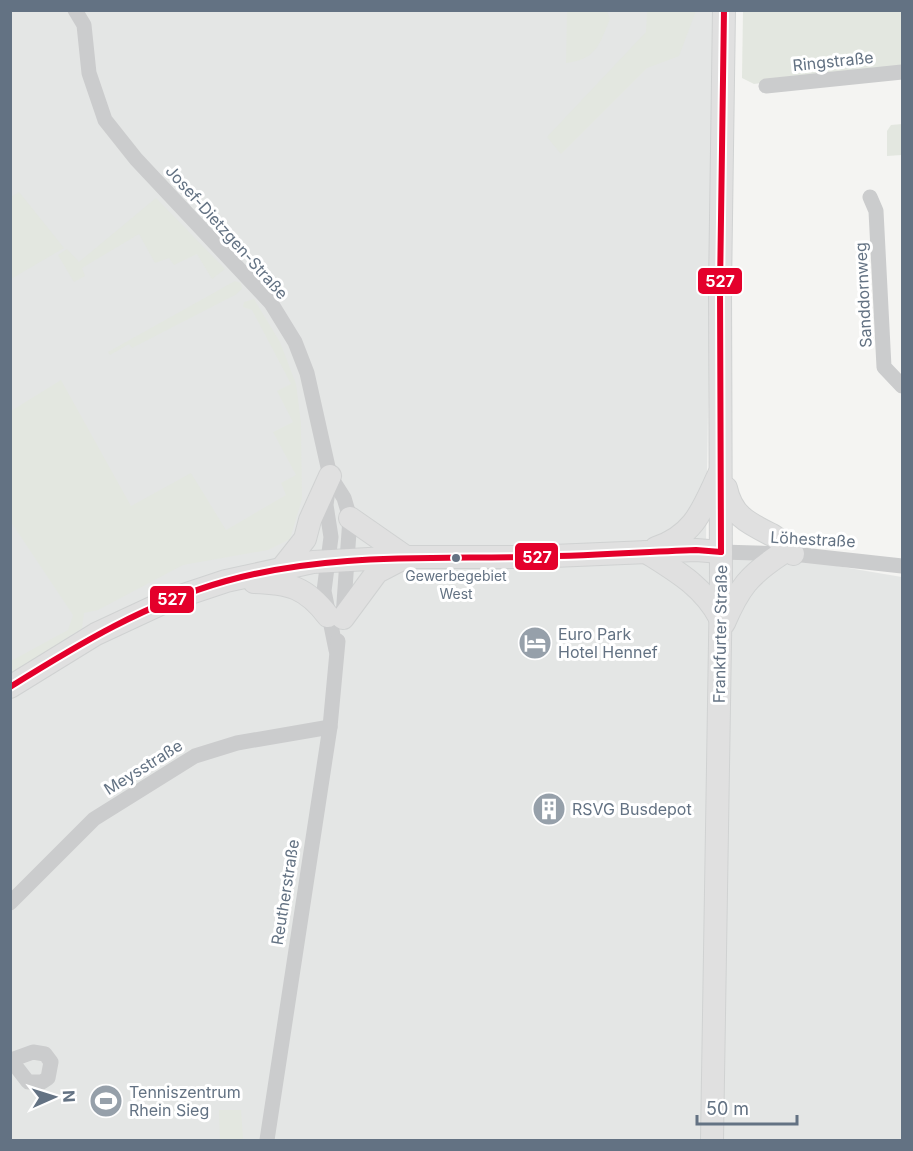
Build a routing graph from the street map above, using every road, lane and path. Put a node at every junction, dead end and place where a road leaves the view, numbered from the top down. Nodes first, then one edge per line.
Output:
1 (75, 10) edge
2 (724, 10) edge
3 (903, 72) edge
4 (766, 86) dead end
5 (870, 197) dead end
6 (903, 386) edge
7 (722, 468) junction
8 (330, 476) junction
9 (350, 518) junction
10 (646, 552) junction
11 (721, 552) junction
12 (787, 554) junction
13 (406, 557) junction
14 (338, 560) junction
15 (903, 566) edge
16 (282, 568) junction
17 (226, 581) junction
18 (335, 617) junction
19 (720, 625) junction
20 (10, 687) edge
21 (330, 727) junction
22 (10, 903) edge
23 (267, 1140) edge
24 (712, 1140) edge

1 - 8 street, Josef-Dietzgen-Straße
2 - 7 main road, Frankfurter Straße
3 - 4 street, Ringstraße
5 - 6 street, Sanddornweg
7 - 10 main road
7 - 11 main road, Frankfurter Straße
7 - 12 main road
8 - 9 street
8 - 14 street, Josef-Dietzgen-Straße
8 - 16 main road
9 - 13 main road
9 - 14 street, Reutherstraße
10 - 11 main road
10 - 13 main road
10 - 19 main road
11 - 12 street, Löhestraße
11 - 19 main road, Frankfurter Straße
12 - 15 street, Löhestraße
12 - 19 main road
13 - 14 main road
13 - 18 main road
14 - 16 main road
14 - 18 street, Reutherstraße
14 - 18 street, Reutherstraße
16 - 17 main road
17 - 18 main road
17 - 20 main road
18 - 21 street, Reutherstraße
19 - 24 main road, Frankfurter Straße
21 - 22 street, Meysstraße
21 - 23 street, Reutherstraße

